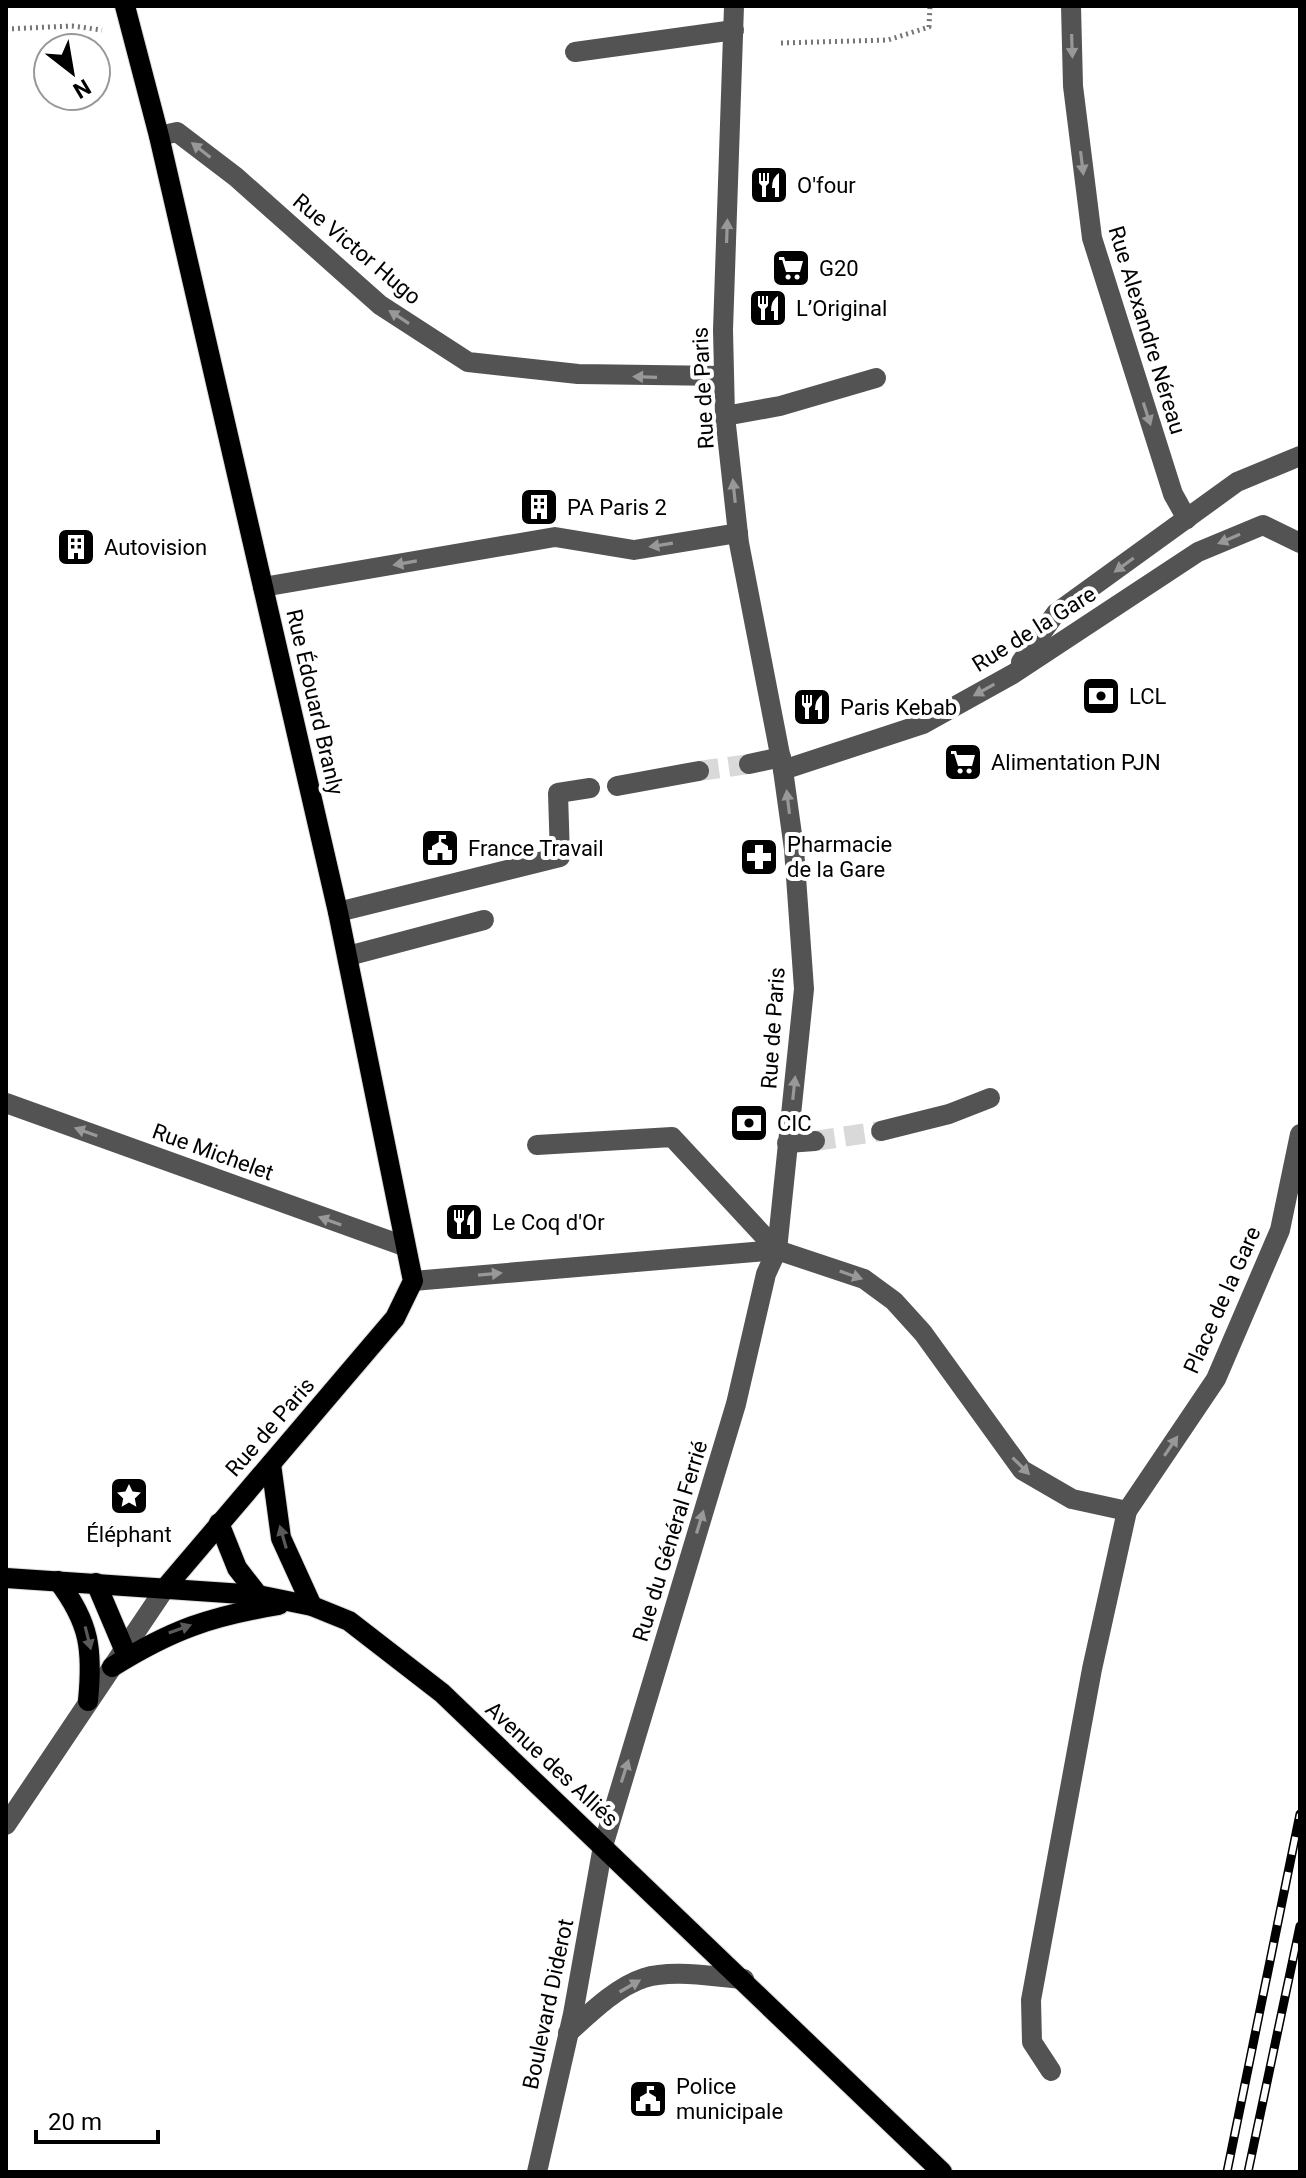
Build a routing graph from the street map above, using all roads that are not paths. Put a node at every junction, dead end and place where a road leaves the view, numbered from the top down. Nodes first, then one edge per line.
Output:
1 (125, 6) edge
2 (734, 6) edge
3 (1071, 6) edge
4 (734, 30) junction
5 (575, 52) dead end
6 (159, 136) junction
7 (723, 376) junction
8 (876, 378) dead end
9 (725, 416) junction
10 (1300, 456) edge
11 (1187, 519) junction
12 (738, 533) junction
13 (1300, 543) edge
14 (263, 587) junction
15 (1013, 674) junction
16 (782, 763) junction
17 (749, 764) tunnel mouth
18 (699, 771) tunnel mouth
19 (617, 786) dead end
20 (590, 788) dead end
21 (338, 912) junction
22 (484, 920) dead end
23 (348, 956) junction
24 (990, 1098) dead end
25 (6, 1103) edge
26 (881, 1131) tunnel mouth
27 (1300, 1134) edge
28 (815, 1141) tunnel mouth
29 (787, 1143) junction
30 (537, 1145) dead end
31 (404, 1246) junction
32 (777, 1250) junction
33 (413, 1281) junction
34 (271, 1464) junction
35 (1127, 1511) junction
36 (219, 1523) junction
37 (6, 1578) edge
38 (58, 1581) junction
39 (96, 1583) junction
40 (166, 1587) junction
41 (258, 1595) junction
42 (303, 1604) junction
43 (124, 1649) junction
44 (112, 1667) junction
45 (88, 1701) junction
46 (6, 1825) edge
47 (603, 1846) junction
48 (744, 1979) junction
49 (568, 2033) junction
50 (1051, 2071) dead end
51 (537, 2172) edge
52 (942, 2172) edge

1 - 6 main road
2 - 4 street, Rue de Paris
3 -> 11 street, Rue Alexandre Néreau
4 - 5 street
7 -> 4 street, Rue de Paris
7 -> 6 street, Rue Victor Hugo
6 - 14 main road, Rue Édouard Branly
7 - 9 street, Rue de Paris
8 - 9 street
12 -> 9 street, Rue de Paris
10 - 11 street
11 -> 15 street
12 -> 14 street
12 - 16 street, Rue de Paris
13 -> 15 street, Rue de la Gare
14 - 21 main road, Rue Édouard Branly
15 -> 16 street, Rue de la Gare
16 - 17 street, Rue de la Gare
29 -> 16 street, Rue de Paris
18 - 19 street
20 - 21 street
21 - 23 main road, Rue Édouard Branly
22 - 23 street
23 - 31 main road, Rue Édouard Branly
24 - 26 street
31 -> 25 street, Rue Michelet
35 -> 27 street, Place de la Gare
28 - 29 street
29 - 32 street, Rue de Paris
30 - 32 street
31 - 33 main road, Rue Édouard Branly
33 -> 32 street
32 -> 35 street
47 -> 32 street, Rue du Général Ferrié
33 - 34 main road, Rue de Paris
34 - 36 main road, Rue de Paris
42 -> 34 main road
35 - 50 street
36 - 40 main road, Rue de Paris
36 - 41 main road
37 - 38 main road, Avenue des Alliés
38 - 39 main road, Avenue des Alliés
38 -> 45 main road
39 - 40 main road, Avenue des Alliés
39 - 43 main road
40 - 41 main road, Avenue des Alliés
40 - 43 street
41 - 42 main road, Avenue des Alliés
44 -> 42 main road
42 - 47 main road, Avenue des Alliés
43 - 44 street
44 - 45 street
45 - 46 street
47 - 48 main road, Avenue des Alliés
47 - 49 street, Boulevard Diderot
49 -> 48 street
48 - 52 main road, Avenue des Alliés
49 - 51 street, Boulevard Diderot

